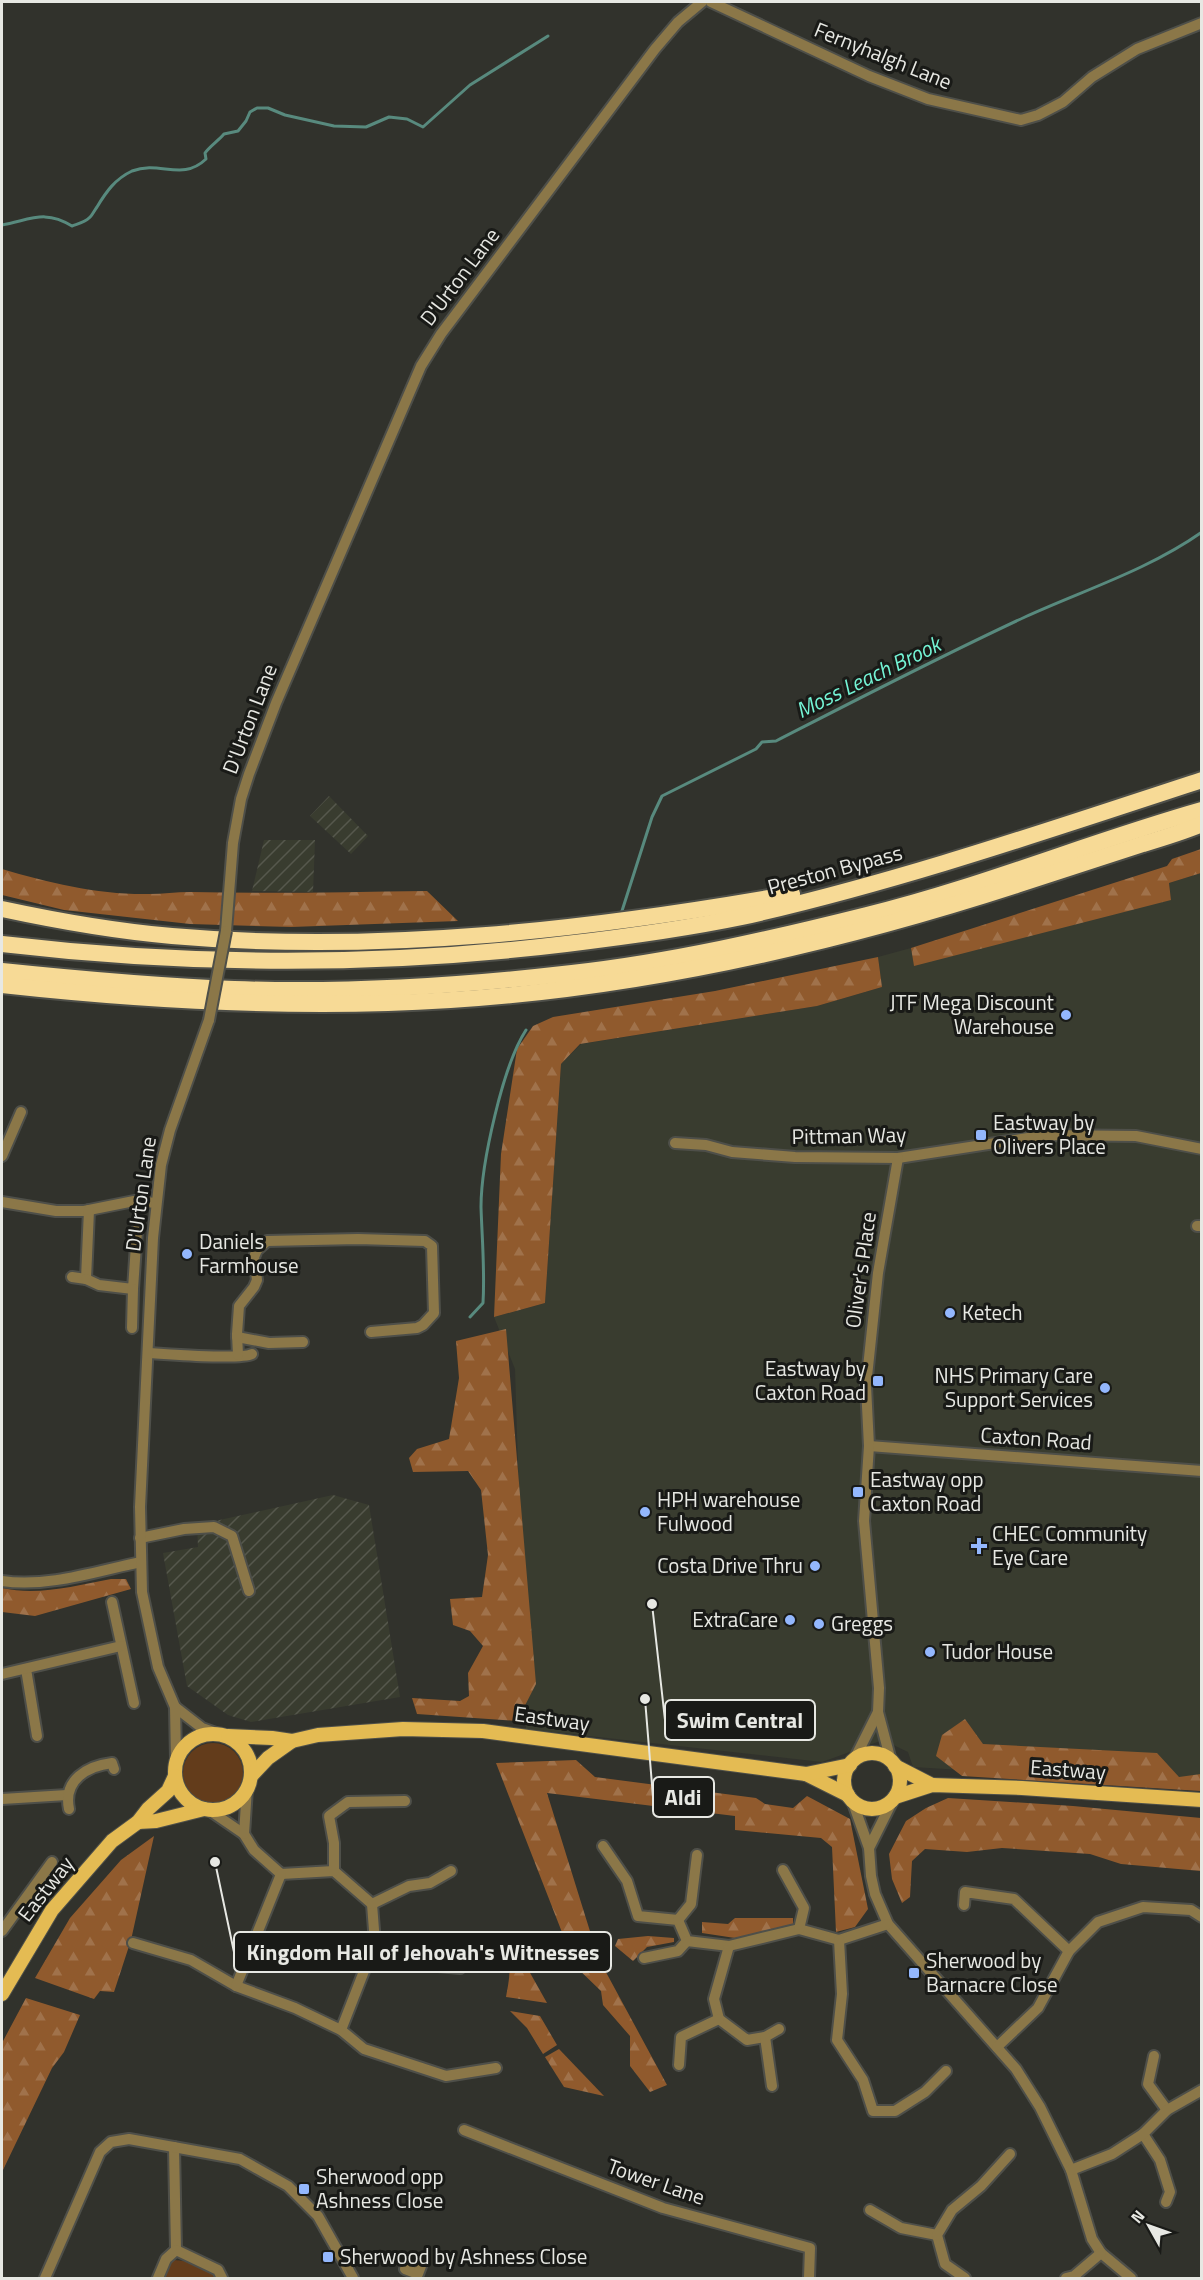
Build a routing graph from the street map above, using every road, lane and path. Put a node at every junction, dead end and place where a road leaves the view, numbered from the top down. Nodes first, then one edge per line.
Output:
1 (702, 2) edge
2 (711, 2) edge
3 (1202, 23) edge
4 (1202, 780) edge
5 (1202, 810) edge
6 (1202, 824) edge
7 (920, 871) junction
8 (2, 909) edge
9 (2, 916) edge
10 (2, 944) edge
11 (468, 954) junction
12 (2, 971) edge
13 (2, 985) edge
14 (21, 1112) dead end
15 (675, 1143) dead end
16 (1202, 1149) edge
17 (2, 1156) edge
18 (898, 1158) junction
19 (2, 1202) edge
20 (156, 1203) junction
21 (89, 1210) junction
22 (137, 1230) dead end
23 (72, 1277) dead end
24 (86, 1279) junction
25 (134, 1289) junction
26 (132, 1328) dead end
27 (371, 1332) dead end
28 (237, 1337) junction
29 (303, 1342) dead end
30 (149, 1353) junction
31 (252, 1354) dead end
32 (238, 1355) junction
33 (869, 1446) junction
34 (1202, 1471) edge
35 (140, 1538) junction
36 (141, 1562) junction
37 (2, 1581) edge
38 (249, 1591) dead end
39 (112, 1602) dead end
40 (121, 1646) junction
41 (26, 1669) junction
42 (2, 1674) edge
43 (134, 1703) dead end
44 (175, 1707) junction
45 (878, 1712) junction
46 (223, 1735) junction
47 (37, 1736) dead end
48 (292, 1741) junction
49 (176, 1759) junction
50 (852, 1762) junction
51 (893, 1764) junction
52 (114, 1769) dead end
53 (806, 1774) junction
54 (175, 1776) junction
55 (249, 1782) junction
56 (932, 1785) junction
57 (67, 1795) junction
58 (850, 1798) junction
59 (894, 1798) junction
60 (2, 1799) edge
61 (1202, 1800) edge
62 (405, 1801) dead end
63 (69, 1809) dead end
64 (206, 1809) junction
65 (138, 1822) junction
66 (244, 1834) junction
67 (603, 1846) dead end
68 (869, 1848) junction
69 (697, 1855) dead end
70 (52, 1862) dead end
71 (451, 1870) dead end
72 (783, 1870) dead end
73 (334, 1871) junction
74 (280, 1874) junction
75 (372, 1904) junction
76 (964, 1905) dead end
77 (1202, 1917) edge
78 (678, 1920) junction
79 (888, 1924) junction
80 (2, 1929) edge
81 (799, 1929) junction
82 (839, 1940) junction
83 (687, 1941) junction
84 (133, 1943) dead end
85 (375, 1943) junction
86 (729, 1946) junction
87 (1069, 1951) junction
88 (644, 1958) dead end
89 (460, 1968) dead end
90 (236, 1986) junction
91 (2, 1994) edge
92 (719, 2019) junction
93 (779, 2029) dead end
94 (341, 2030) junction
95 (765, 2037) junction
96 (997, 2047) junction
97 (1154, 2056) dead end
98 (679, 2065) dead end
99 (496, 2068) dead end
100 (946, 2071) dead end
101 (772, 2086) dead end
102 (1202, 2090) edge
103 (1167, 2110) junction
104 (464, 2130) dead end
105 (1143, 2133) junction
106 (174, 2146) junction
107 (1010, 2154) dead end
108 (1071, 2170) junction
109 (1166, 2202) dead end
110 (870, 2210) dead end
111 (937, 2235) junction
112 (176, 2250) junction
113 (1101, 2253) junction
114 (424, 2258) dead end
115 (405, 2270) dead end
116 (418, 2276) edge
117 (45, 2278) edge
118 (158, 2278) edge
119 (222, 2278) edge
120 (353, 2278) edge
121 (809, 2278) edge
122 (965, 2278) edge
123 (1066, 2278) edge
124 (1131, 2278) edge

1 - 20 street, D'Urton Lane, bridge
2 - 3 street, Fernyhalgh Lane
4 - 7 highway, Preston Bypass
5 - 12 highway
6 - 13 highway
7 - 8 highway
7 - 11 highway, Preston Bypass
9 - 11 highway
10 - 11 highway
14 - 17 street
15 - 18 street, Pittman Way
16 - 18 street, Pittman Way
18 - 33 street, Oliver's Place
19 - 21 street
20 - 21 street
20 - 30 street, D'Urton Lane
21 - 24 street
22 - 25 street
23 - 24 street
24 - 25 street
25 - 26 street
27 - 28 street
28 - 29 street
28 - 32 street
30 - 32 street
30 - 35 street, D'Urton Lane
31 - 32 street
33 - 34 street, Caxton Road
33 - 45 street, Oliver's Place
35 - 36 street, D'Urton Lane
35 - 38 street
36 - 37 street
36 - 44 street, D'Urton Lane
39 - 40 street
40 - 41 street
40 - 43 street
41 - 42 street
41 - 47 street
44 - 46 street, D'Urton Lane
44 - 49 street, D'Urton Lane
45 - 50 street, Oliver's Place
45 - 51 street, Oliver's Place
46 - 48 main road, Eastway
46 - 49 main road
46 - 55 main road
48 - 53 main road, Eastway
48 - 55 main road, Eastway
49 - 54 main road
50 - 51 main road
50 - 53 main road, Eastway
50 - 58 main road
51 - 56 main road, Eastway
51 - 59 main road
52 - 57 street
53 - 58 main road, Eastway
54 - 64 main road
54 - 65 main road, Eastway
55 - 64 main road
55 - 66 street
56 - 59 main road, Eastway
56 - 61 main road, Eastway
57 - 60 street
57 - 63 street
58 - 59 main road
58 - 68 street
59 - 68 street
62 - 73 street
64 - 65 main road, Eastway
64 - 66 street
65 - 91 main road, Eastway
66 - 74 street
67 - 78 street
68 - 79 street
69 - 78 street
70 - 80 street
71 - 75 street
72 - 81 street
73 - 74 street
73 - 75 street
74 - 90 street
75 - 85 street
76 - 87 street
77 - 87 street
78 - 83 street
79 - 82 street
79 - 96 street
81 - 82 street
81 - 86 street
82 - 100 street
83 - 86 street
83 - 88 street
84 - 90 street
85 - 89 street
85 - 94 street
86 - 92 street
87 - 96 street
90 - 94 street
92 - 95 street
92 - 98 street
93 - 95 street
94 - 99 street
95 - 101 street
96 - 108 street
97 - 103 street
102 - 103 street
103 - 105 street
104 - 121 street, Tower Lane
105 - 108 street
105 - 109 street
106 - 112 street
106 - 117 street
106 - 120 street
107 - 111 street
108 - 113 street
110 - 111 street
111 - 122 street
112 - 118 street
112 - 119 street
113 - 123 street
113 - 124 street
114 - 116 street
115 - 116 street

